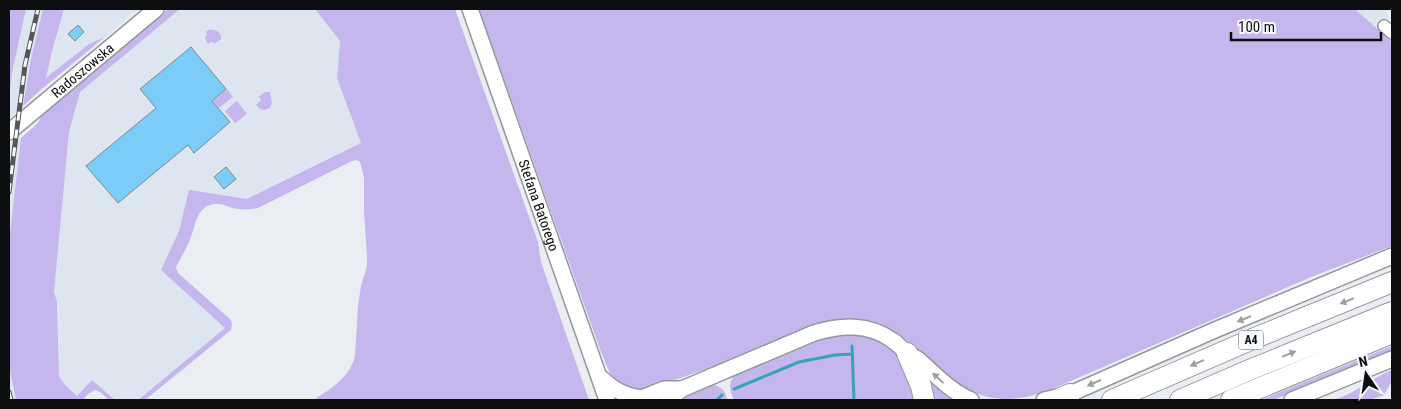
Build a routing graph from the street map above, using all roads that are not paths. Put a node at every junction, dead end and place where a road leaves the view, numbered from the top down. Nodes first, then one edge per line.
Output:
1 (156, 9) edge
2 (470, 9) edge
3 (9, 132) edge
4 (1392, 256) edge
5 (1392, 282) edge
6 (1392, 312) edge
7 (1392, 333) edge
8 (907, 353) junction
9 (1392, 359) edge
10 (597, 374) junction
11 (682, 389) junction
12 (1063, 397) edge
13 (639, 399) edge
14 (606, 400) edge
15 (668, 400) edge
16 (924, 400) edge
17 (971, 400) edge
18 (1044, 400) edge
19 (1112, 400) edge
20 (1180, 400) edge
21 (1231, 400) edge
22 (1292, 400) edge

1 - 3 street, Radoszowska
2 - 10 street, Stefana Batorego
4 -> 12 street
5 -> 19 highway, A4
20 -> 6 highway, A4
7 - 21 highway
8 - 11 street
8 - 16 highway
17 -> 8 street
9 - 22 street
10 - 13 street
10 - 14 street, Stefana Batorego
11 - 13 street
11 - 15 street
12 - 18 street

